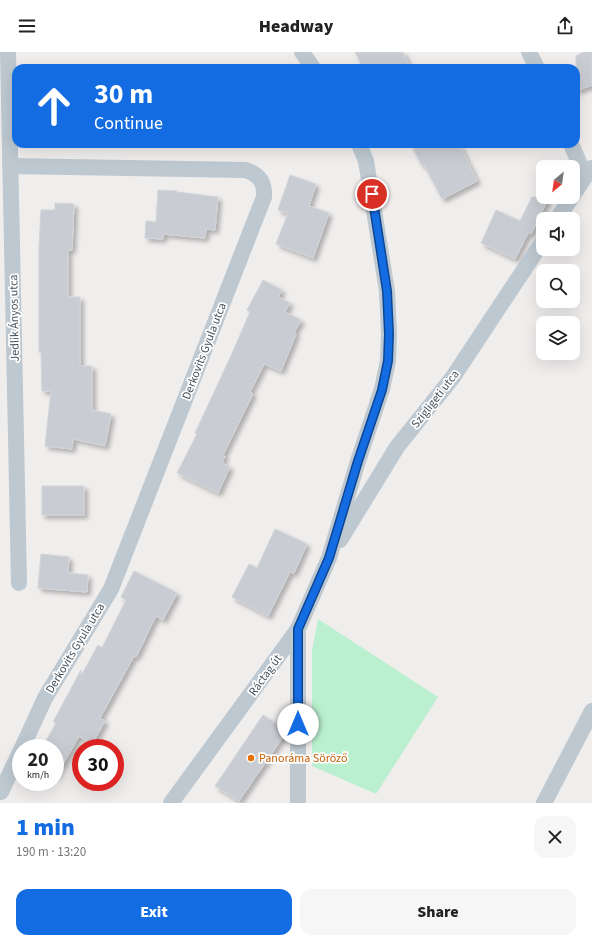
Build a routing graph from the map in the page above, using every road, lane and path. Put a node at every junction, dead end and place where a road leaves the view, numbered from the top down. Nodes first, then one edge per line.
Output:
1 (8, 52) edge
2 (302, 52) edge
3 (529, 52) edge
4 (310, 64) edge
5 (534, 64) edge
6 (361, 148) edge
7 (574, 148) edge
8 (10, 166) junction
9 (589, 171) edge
10 (580, 184) edge
11 (536, 252) edge
12 (329, 558) junction
13 (19, 583) dead end
14 (298, 629) junction
15 (592, 711) edge
16 (26, 739) edge
17 (12, 768) edge
18 (1, 792) dead end
19 (171, 803) edge
20 (298, 803) edge
21 (544, 803) edge

1 - 8 street, Jedlik Ányos utca
2 - 4 street
3 - 5 street
6 - 12 street
7 - 9 street
8 - 13 street, Jedlik Ányos utca
8 - 16 street, Derkovits Gyula utca
9 - 10 street
11 - 12 street, Szigligeti utca
12 - 14 street
14 - 19 street, Ráctag út
14 - 20 street, Ráctag út
15 - 21 street
17 - 18 street, Derkovits Gyula utca

